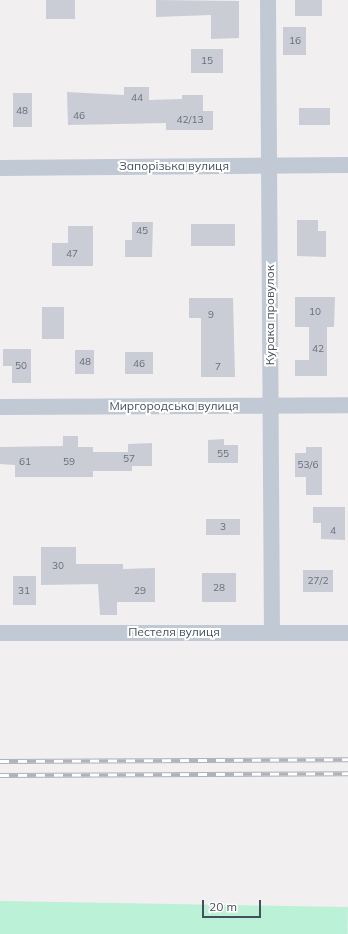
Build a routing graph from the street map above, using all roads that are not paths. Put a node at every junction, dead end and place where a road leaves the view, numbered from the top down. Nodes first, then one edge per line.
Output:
1 (268, 0) edge
2 (348, 165) edge
3 (269, 166) junction
4 (0, 168) edge
5 (348, 405) edge
6 (270, 406) junction
7 (0, 407) edge
8 (272, 631) junction
9 (348, 632) edge
10 (0, 633) edge

1 - 3 street, Курака провулок
2 - 3 street, Запорізька вулиця
3 - 4 street, Запорізька вулиця
3 - 6 street, Курака провулок
5 - 6 street, Миргородська вулиця
6 - 7 street, Миргородська вулиця
6 - 8 street, Курака провулок
8 - 9 street, Пестеля вулиця
8 - 10 street, Пестеля вулиця

